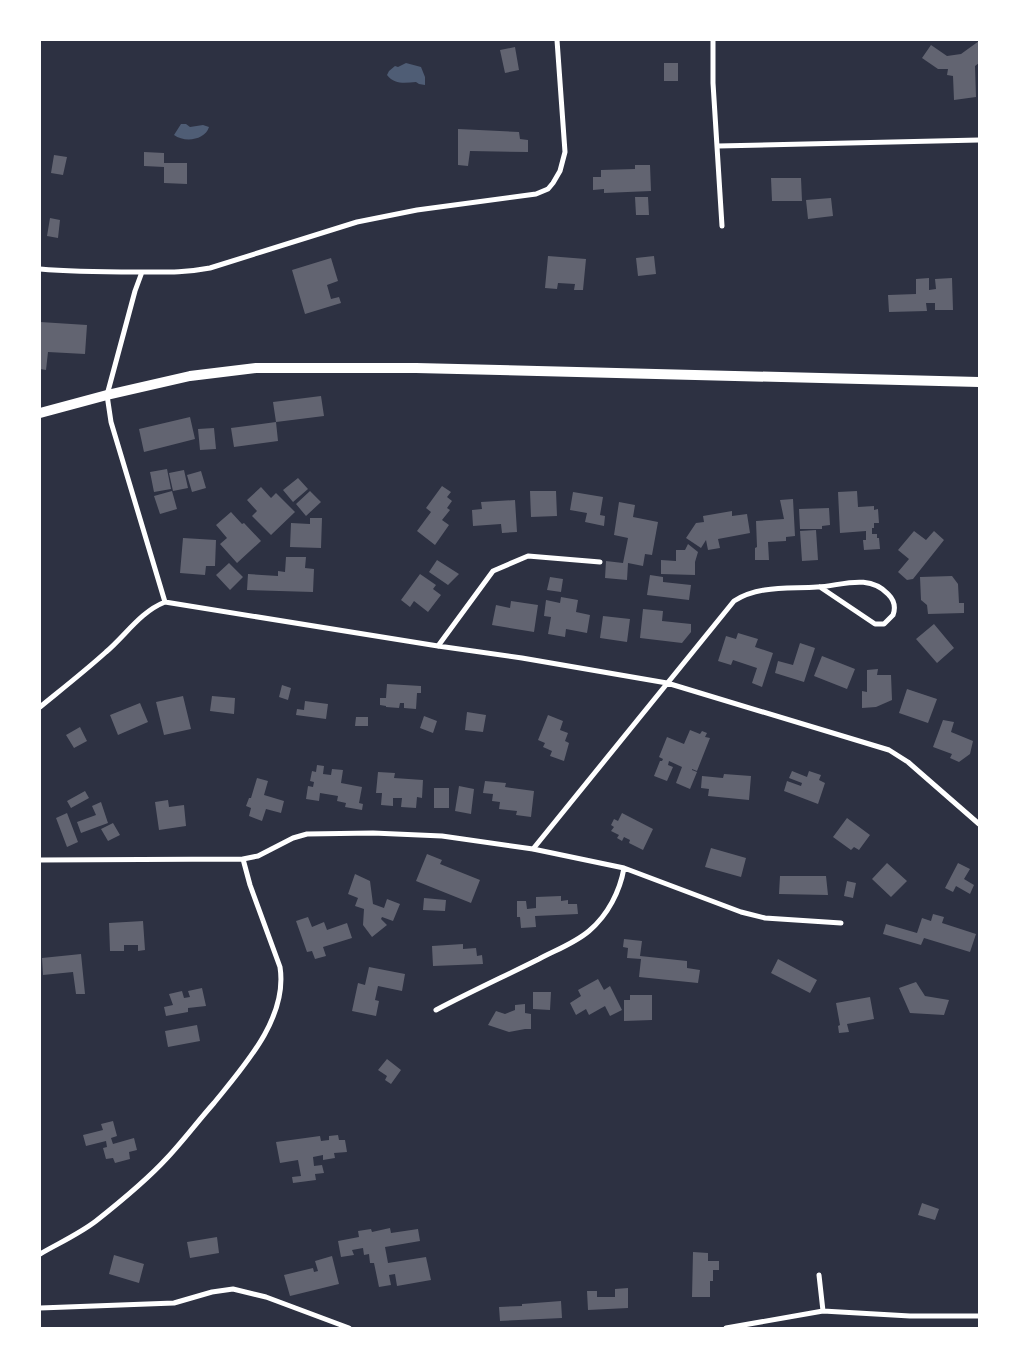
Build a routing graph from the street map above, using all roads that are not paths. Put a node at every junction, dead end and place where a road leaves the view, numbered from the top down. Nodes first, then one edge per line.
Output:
1 (557, 40) edge
2 (713, 40) edge
3 (979, 140) edge
4 (718, 146) junction
5 (722, 226) dead end
6 (40, 269) edge
7 (142, 272) junction
8 (979, 382) edge
9 (107, 395) junction
10 (40, 413) edge
11 (600, 562) dead end
12 (820, 587) junction
13 (165, 602) junction
14 (438, 646) junction
15 (667, 683) junction
16 (40, 707) edge
17 (979, 824) edge
18 (534, 849) junction
19 (243, 859) junction
20 (40, 860) edge
21 (624, 868) junction
22 (841, 923) dead end
23 (436, 1010) dead end
24 (40, 1254) edge
25 (819, 1275) dead end
26 (40, 1308) edge
27 (823, 1311) junction
28 (979, 1316) edge
29 (349, 1328) edge
30 (727, 1328) edge

1 - 7 street
2 - 4 street
3 - 4 street
4 - 5 street
6 - 7 street
7 - 9 street
8 - 9 main road
9 - 10 main road
9 - 13 street
11 - 14 street
12 - 12 street
12 - 15 street
13 - 14 street
13 - 16 street
14 - 15 street
15 - 17 street
15 - 18 street
18 - 19 street
18 - 21 street
19 - 20 street
19 - 24 street
21 - 22 street
21 - 23 street
25 - 27 street
26 - 29 street
27 - 28 street
27 - 30 street

